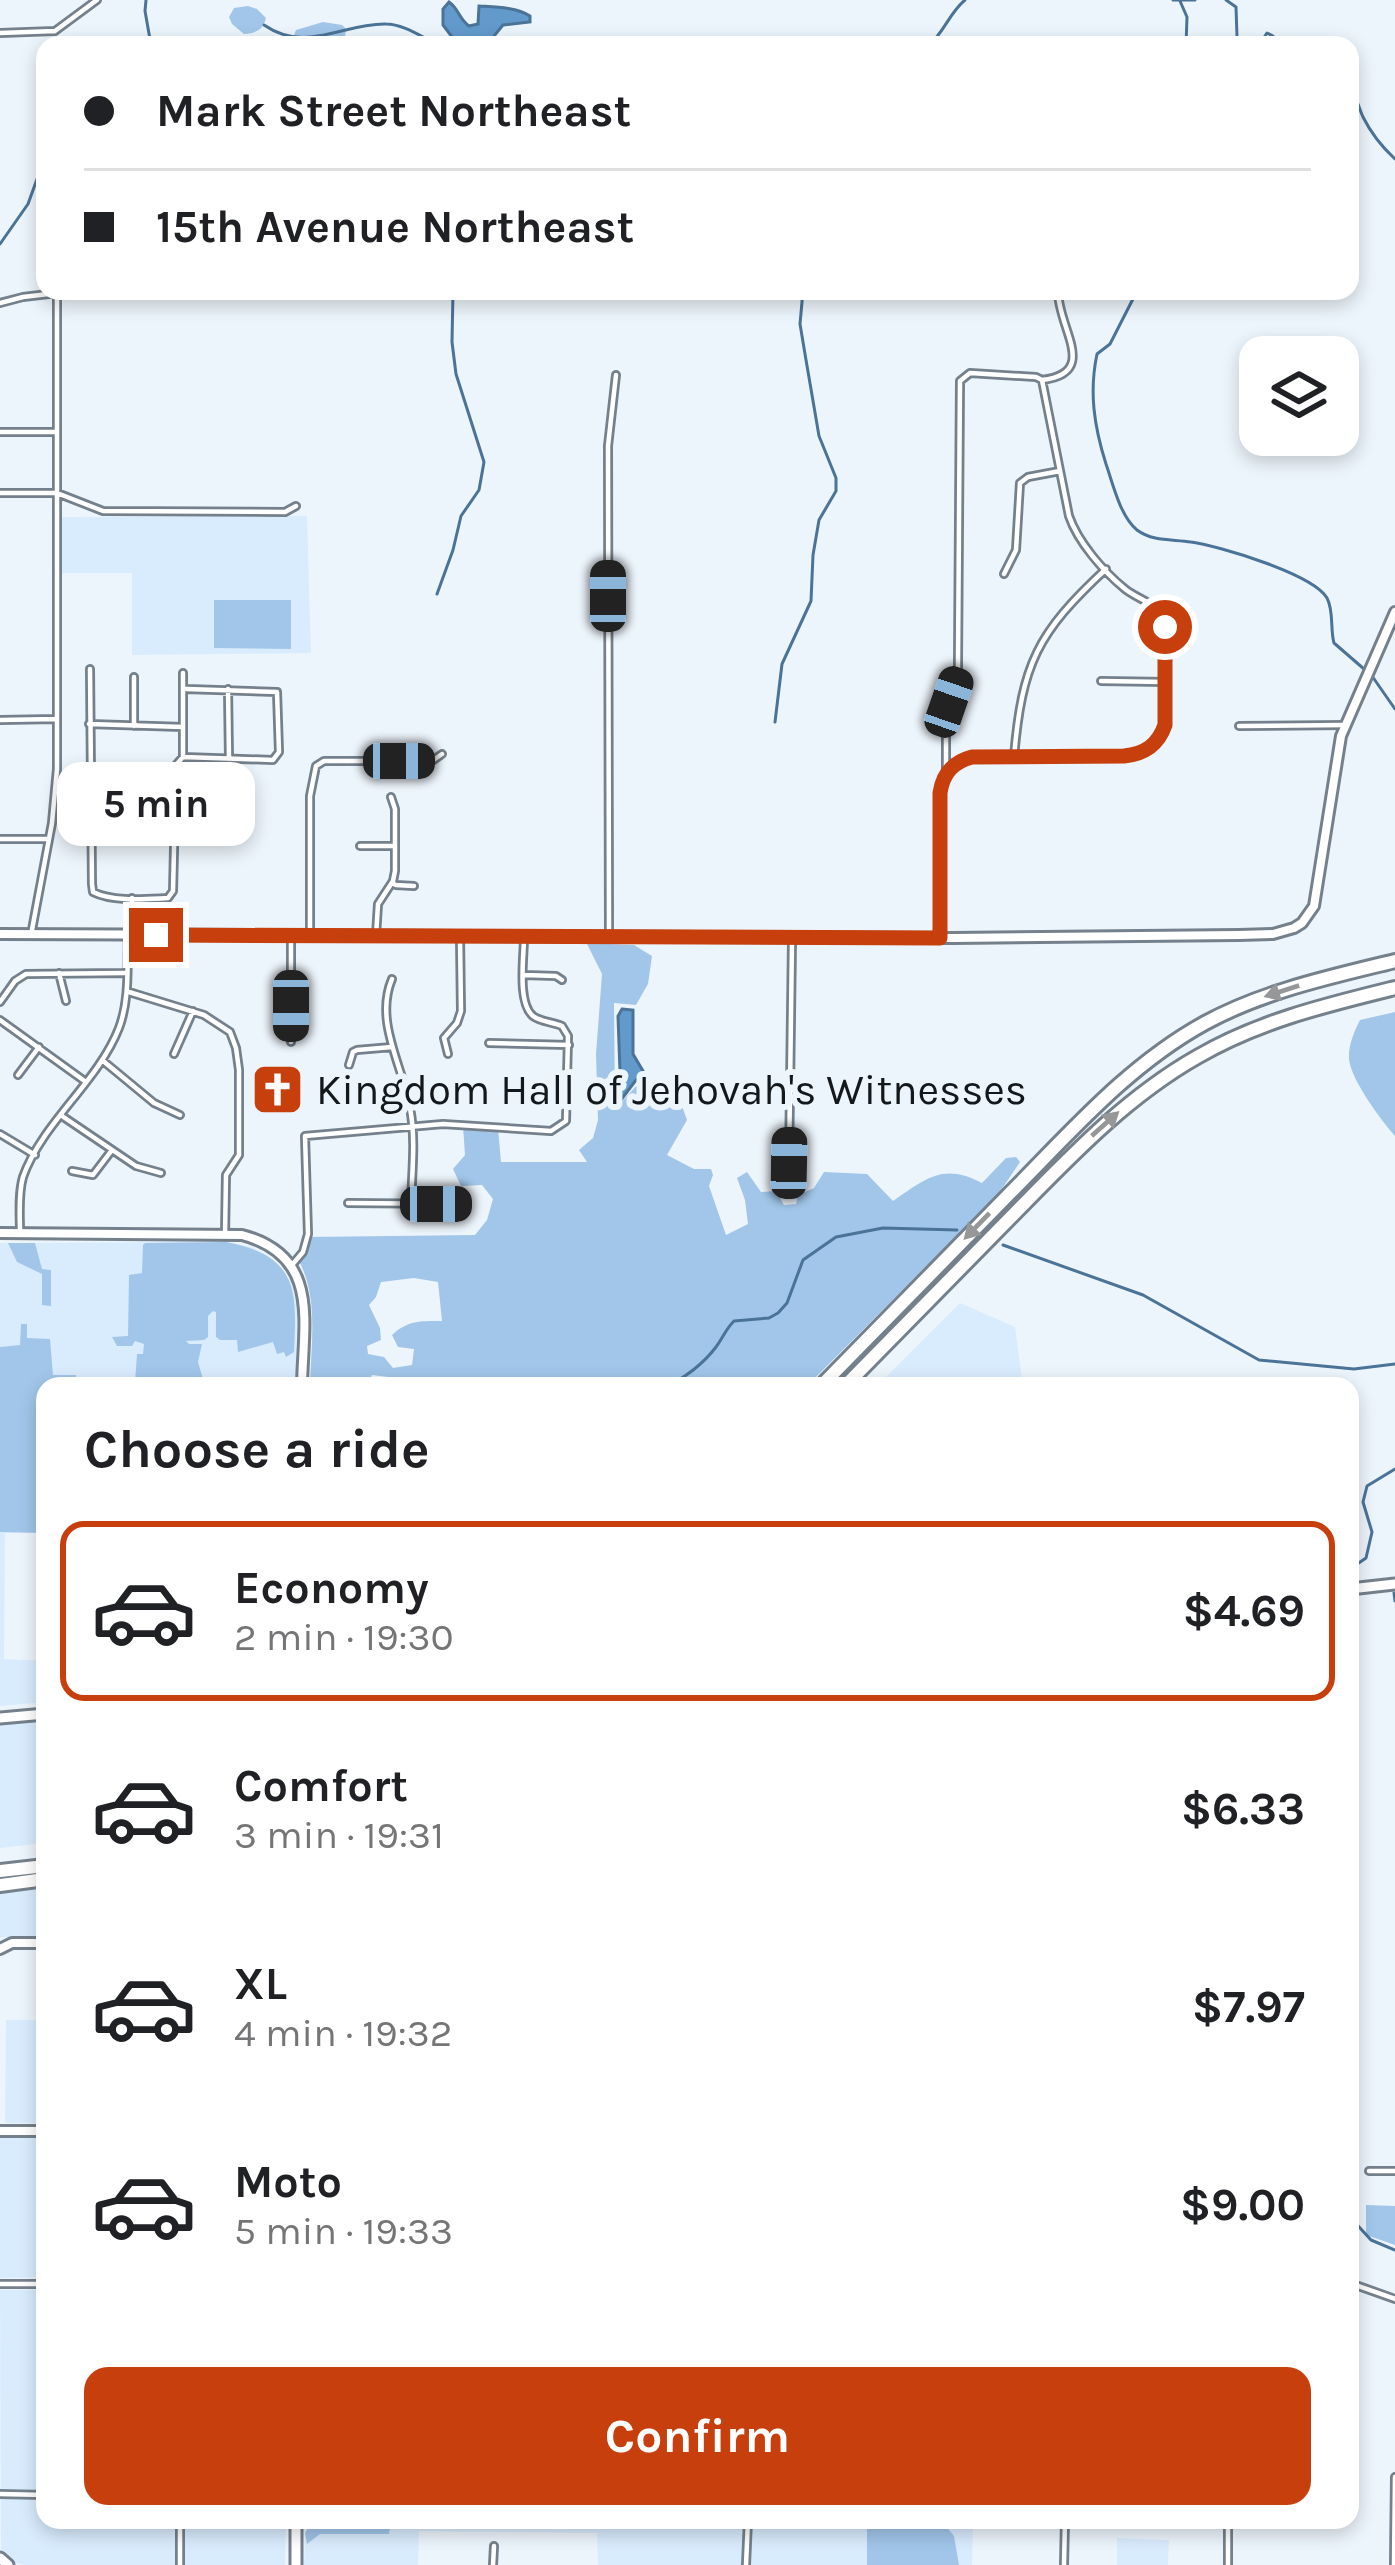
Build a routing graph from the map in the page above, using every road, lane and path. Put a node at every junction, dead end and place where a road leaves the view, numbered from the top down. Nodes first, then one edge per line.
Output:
1 (98, 0) edge
2 (55, 31) junction
3 (0, 33) edge
4 (55, 36) edge
5 (0, 294) edge
6 (36, 295) edge
7 (57, 300) edge
8 (1058, 300) edge
9 (1, 303) edge
10 (616, 375) dead end
11 (1042, 380) junction
12 (56, 431) junction
13 (0, 432) edge
14 (1060, 471) junction
15 (0, 493) edge
16 (57, 494) junction
17 (296, 506) dead end
18 (1106, 569) junction
19 (1004, 574) dead end
20 (1395, 612) edge
21 (90, 669) dead end
22 (183, 673) dead end
23 (134, 676) dead end
24 (1101, 681) dead end
25 (1166, 682) junction
26 (183, 689) junction
27 (228, 689) junction
28 (57, 719) junction
29 (0, 720) edge
30 (89, 724) junction
31 (1346, 724) junction
32 (134, 726) junction
33 (1239, 726) dead end
34 (183, 727) junction
35 (442, 754) dead end
36 (183, 757) junction
37 (1014, 757) junction
38 (229, 759) junction
39 (92, 772) junction
40 (946, 772) junction
41 (175, 774) junction
42 (391, 797) dead end
43 (93, 822) junction
44 (173, 824) junction
45 (0, 839) edge
46 (49, 839) junction
47 (360, 846) dead end
48 (395, 846) junction
49 (392, 883) junction
50 (414, 886) dead end
51 (132, 898) junction
52 (0, 934) edge
53 (31, 934) junction
54 (130, 934) junction
55 (291, 935) junction
56 (310, 935) junction
57 (376, 936) junction
58 (460, 937) junction
59 (524, 937) junction
60 (609, 937) junction
61 (793, 938) junction
62 (940, 938) junction
63 (1395, 961) edge
64 (59, 973) junction
65 (127, 973) junction
66 (524, 975) junction
67 (392, 979) dead end
68 (562, 980) dead end
69 (1395, 988) edge
70 (126, 991) junction
71 (66, 1001) dead end
72 (0, 1002) edge
73 (193, 1011) junction
74 (0, 1020) edge
75 (290, 1042) dead end
76 (489, 1043) dead end
77 (569, 1045) junction
78 (39, 1047) junction
79 (392, 1047) junction
80 (174, 1054) dead end
81 (448, 1054) dead end
82 (102, 1060) junction
83 (349, 1065) dead end
84 (18, 1075) dead end
85 (86, 1082) junction
86 (180, 1115) dead end
87 (62, 1116) junction
88 (412, 1125) junction
89 (0, 1134) edge
90 (112, 1150) junction
91 (35, 1155) junction
92 (789, 1163) dead end
93 (72, 1171) dead end
94 (161, 1173) dead end
95 (348, 1203) dead end
96 (411, 1203) junction
97 (460, 1204) dead end
98 (0, 1233) edge
99 (20, 1233) junction
100 (225, 1235) junction
101 (292, 1265) junction
102 (302, 1377) edge
103 (830, 1377) edge
104 (854, 1377) edge
105 (1395, 1584) edge
106 (1359, 1588) edge
107 (36, 1715) edge
108 (0, 1718) edge
109 (36, 1866) edge
110 (0, 1870) edge
111 (36, 1880) edge
112 (0, 1885) edge
113 (36, 1943) edge
114 (0, 1949) edge
115 (0, 2131) edge
116 (36, 2131) edge
117 (1370, 2171) dead end
118 (1395, 2171) edge
119 (0, 2284) edge
120 (36, 2284) edge
121 (1359, 2286) edge
122 (1395, 2299) edge
123 (1395, 2477) edge
124 (0, 2494) edge
125 (36, 2495) edge
126 (180, 2529) edge
127 (296, 2529) edge
128 (748, 2529) edge
129 (1065, 2529) edge
130 (1228, 2529) edge
131 (494, 2546) dead end
132 (0, 2558) edge
133 (8, 2565) edge
134 (180, 2565) edge
135 (296, 2565) edge
136 (493, 2565) edge
137 (746, 2565) edge
138 (1064, 2565) edge
139 (1228, 2565) edge
140 (1394, 2565) edge

1 - 2 street
2 - 3 street
2 - 4 street
5 - 9 street
6 - 9 street
7 - 12 street
8 - 11 street
10 - 60 street
11 - 14 street
11 - 40 street
12 - 13 street
12 - 16 street
14 - 18 street
14 - 19 street
15 - 16 street
16 - 17 street
16 - 28 street
18 - 25 street
18 - 37 street
20 - 31 street
21 - 30 street
22 - 26 street
23 - 32 street
24 - 25 street
25 - 37 street
26 - 27 street
26 - 34 street
27 - 38 street
27 - 38 street
28 - 29 street
28 - 46 street
30 - 32 street
30 - 39 street
31 - 33 street
31 - 62 street
32 - 34 street
34 - 36 street
35 - 56 street
36 - 38 street
36 - 41 street
37 - 40 street
39 - 41 street
39 - 43 street
40 - 62 street
41 - 44 street
42 - 48 street
43 - 44 street
43 - 51 street
44 - 51 street
45 - 46 street
46 - 53 street
47 - 48 street
48 - 49 street
49 - 50 street
49 - 57 street
51 - 54 street
52 - 53 street
53 - 54 street
54 - 55 street
54 - 65 street
55 - 56 street
55 - 75 street
56 - 57 street
57 - 58 street
58 - 59 street
58 - 81 street
59 - 60 street
59 - 66 street
60 - 61 street
61 - 62 street
61 - 92 street
63 -> 103 highway
64 - 65 street
64 - 71 street
64 - 72 street
65 - 70 street
66 - 68 street
66 - 77 street
67 - 79 street
104 -> 69 highway
70 - 73 street
70 - 82 street
73 - 80 street
73 - 100 street
74 - 78 street
76 - 77 street
77 - 88 street
78 - 84 street
78 - 85 street
79 - 83 street
79 - 88 street
82 - 85 street
82 - 86 street
85 - 87 street
87 - 90 street
87 - 91 street
88 - 96 street
88 - 101 street
89 - 91 street
90 - 93 street
90 - 94 street
91 - 99 street
95 - 96 street
96 - 97 street
98 - 99 street
99 - 100 street
100 - 101 street
101 - 102 street
105 - 106 main road
107 - 108 main road
109 - 110 highway
111 - 112 highway
113 - 114 street
115 - 116 street
117 - 118 street
119 - 120 street
121 - 122 street
123 - 140 street
124 - 125 street
126 - 134 street
127 - 135 main road
128 - 137 street
129 - 138 street
130 - 139 street
131 - 136 street
132 - 133 main road

